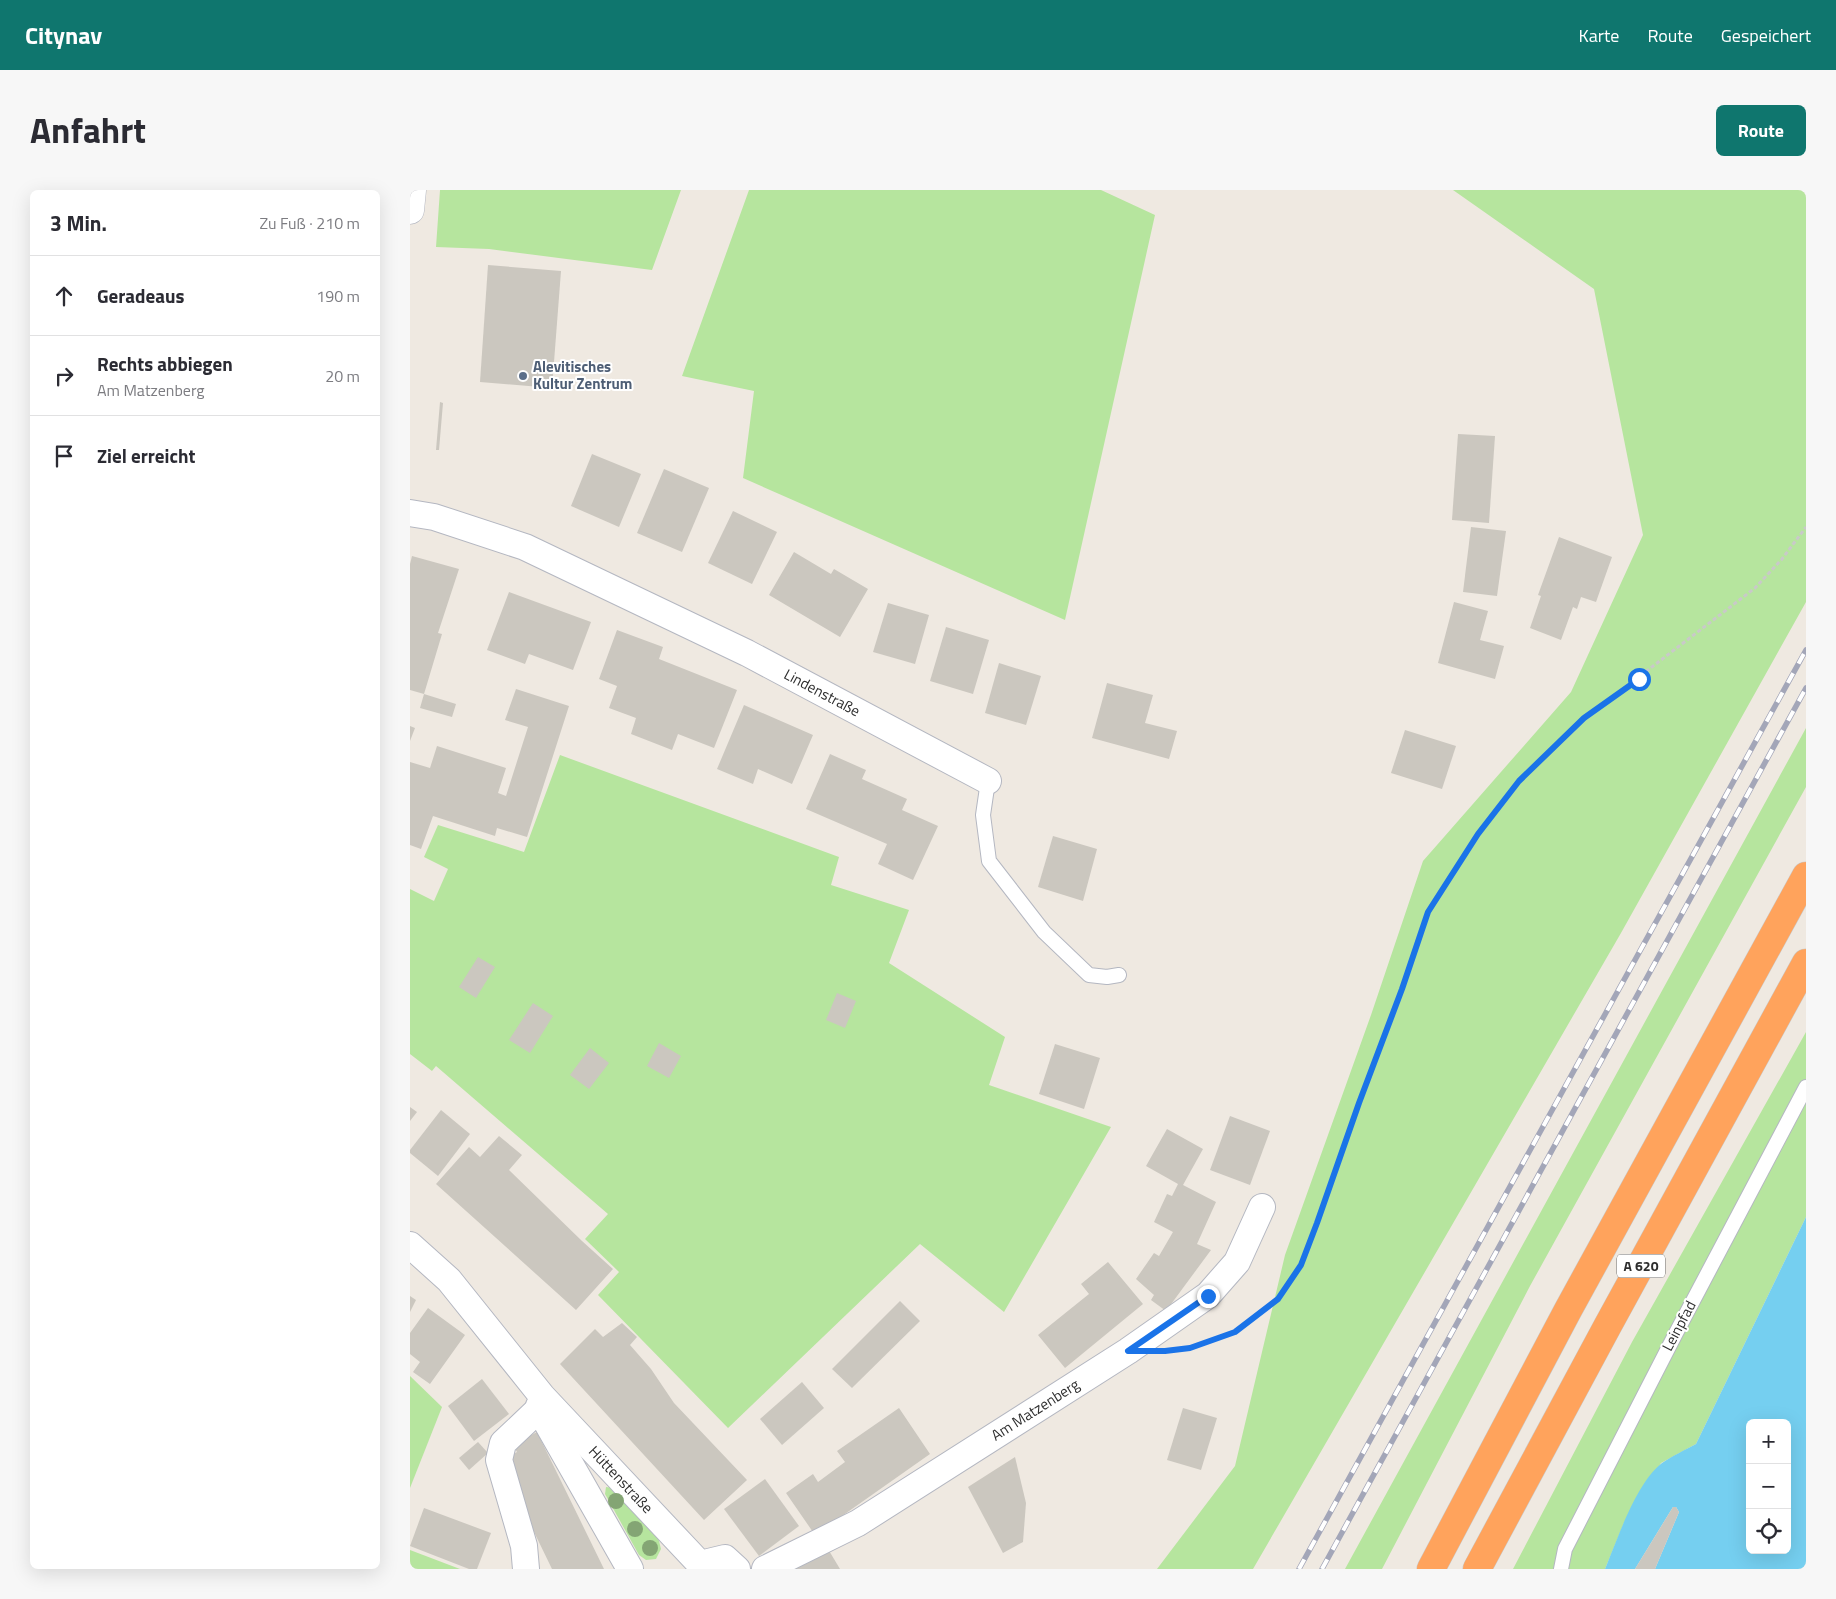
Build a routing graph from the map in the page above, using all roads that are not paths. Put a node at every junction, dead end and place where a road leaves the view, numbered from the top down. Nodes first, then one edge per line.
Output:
1 (412, 190) edge
2 (410, 210) edge
3 (410, 512) edge
4 (988, 781) joint
5 (1806, 876) edge
6 (1806, 963) edge
7 (1119, 975) dead end
8 (1806, 1087) edge
9 (1262, 1207) dead end
10 (410, 1245) edge
11 (540, 1402) junction
12 (697, 1567) edge
13 (526, 1569) edge
14 (630, 1569) edge
15 (737, 1569) edge
16 (765, 1569) edge
17 (1431, 1569) edge
18 (1477, 1569) edge
19 (1561, 1569) edge

1 - 2 main road
3 - 4 street, Lindenstraße
4 - 7 lane, Lindenstraße
5 - 17 highway, A 620
6 - 18 highway, A 620
8 - 19 lane, Leinpfad
9 - 16 street, Am Matzenberg
10 - 11 street, Hüttenstraße
11 - 12 street, Hüttenstraße
11 - 13 street
11 - 14 street, Hüttenstraße
12 - 15 street, Hüttenstraße

